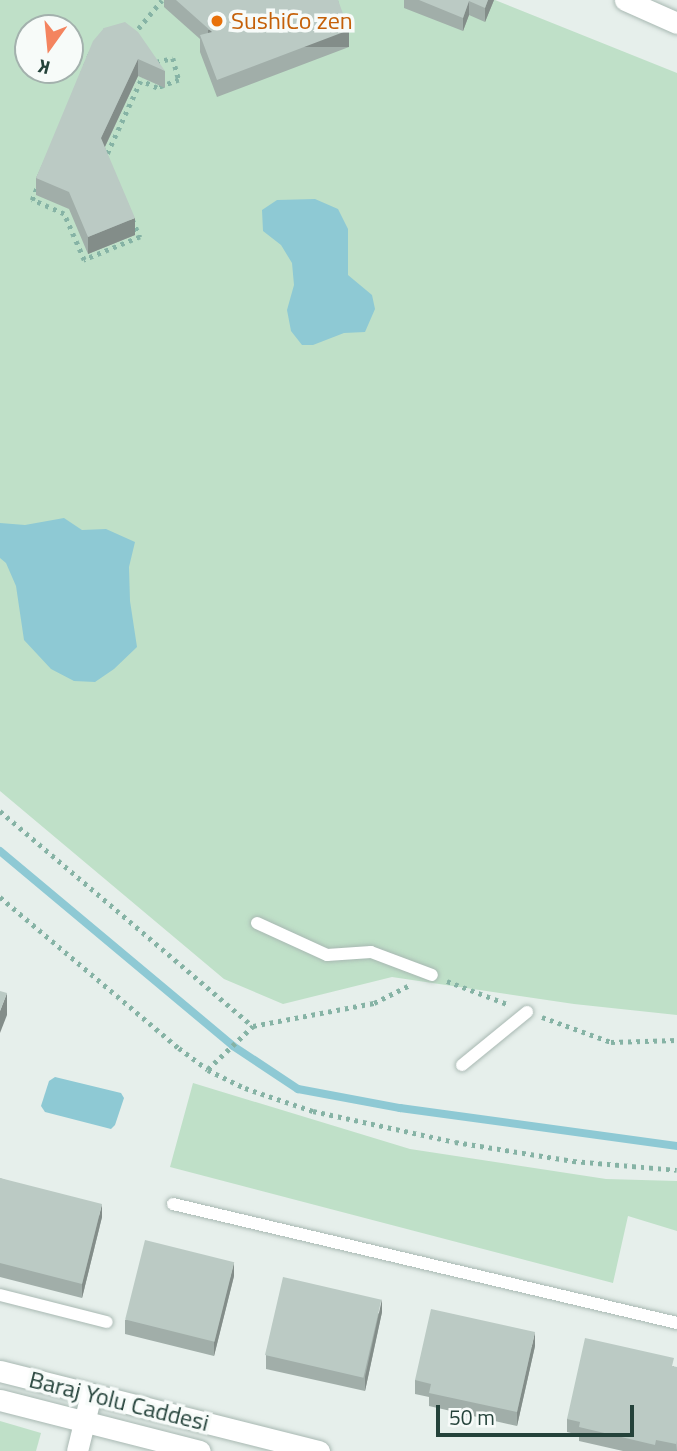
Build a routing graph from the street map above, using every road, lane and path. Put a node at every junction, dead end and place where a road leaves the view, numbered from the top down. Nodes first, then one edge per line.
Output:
1 (162, 0) edge
2 (634, 4) edge
3 (677, 8) edge
4 (677, 23) edge
5 (132, 36) junction
6 (0, 897) edge
7 (257, 923) dead end
8 (432, 975) dead end
9 (527, 1012) dead end
10 (253, 1026) dead end
11 (462, 1065) dead end
12 (208, 1070) junction
13 (677, 1170) edge
14 (173, 1204) dead end
15 (0, 1295) edge
16 (107, 1322) dead end
17 (677, 1323) edge
18 (0, 1371) edge
19 (91, 1394) junction
20 (0, 1400) edge
21 (85, 1422) junction
22 (77, 1451) edge
23 (200, 1451) edge
24 (319, 1451) edge

1 - 5 path
2 - 3 street
2 - 4 street
5 - 5 path
6 - 12 path
7 - 8 lane
9 - 11 lane
10 - 12 path
12 - 13 path
14 - 17 lane
15 - 16 lane
18 - 19 street, Baraj Yolu Caddesi
19 - 21 street
19 - 24 street, Baraj Yolu Caddesi
20 - 21 street, Baraj Yolu Caddesi
21 - 22 street
21 - 23 street, Baraj Yolu Caddesi

